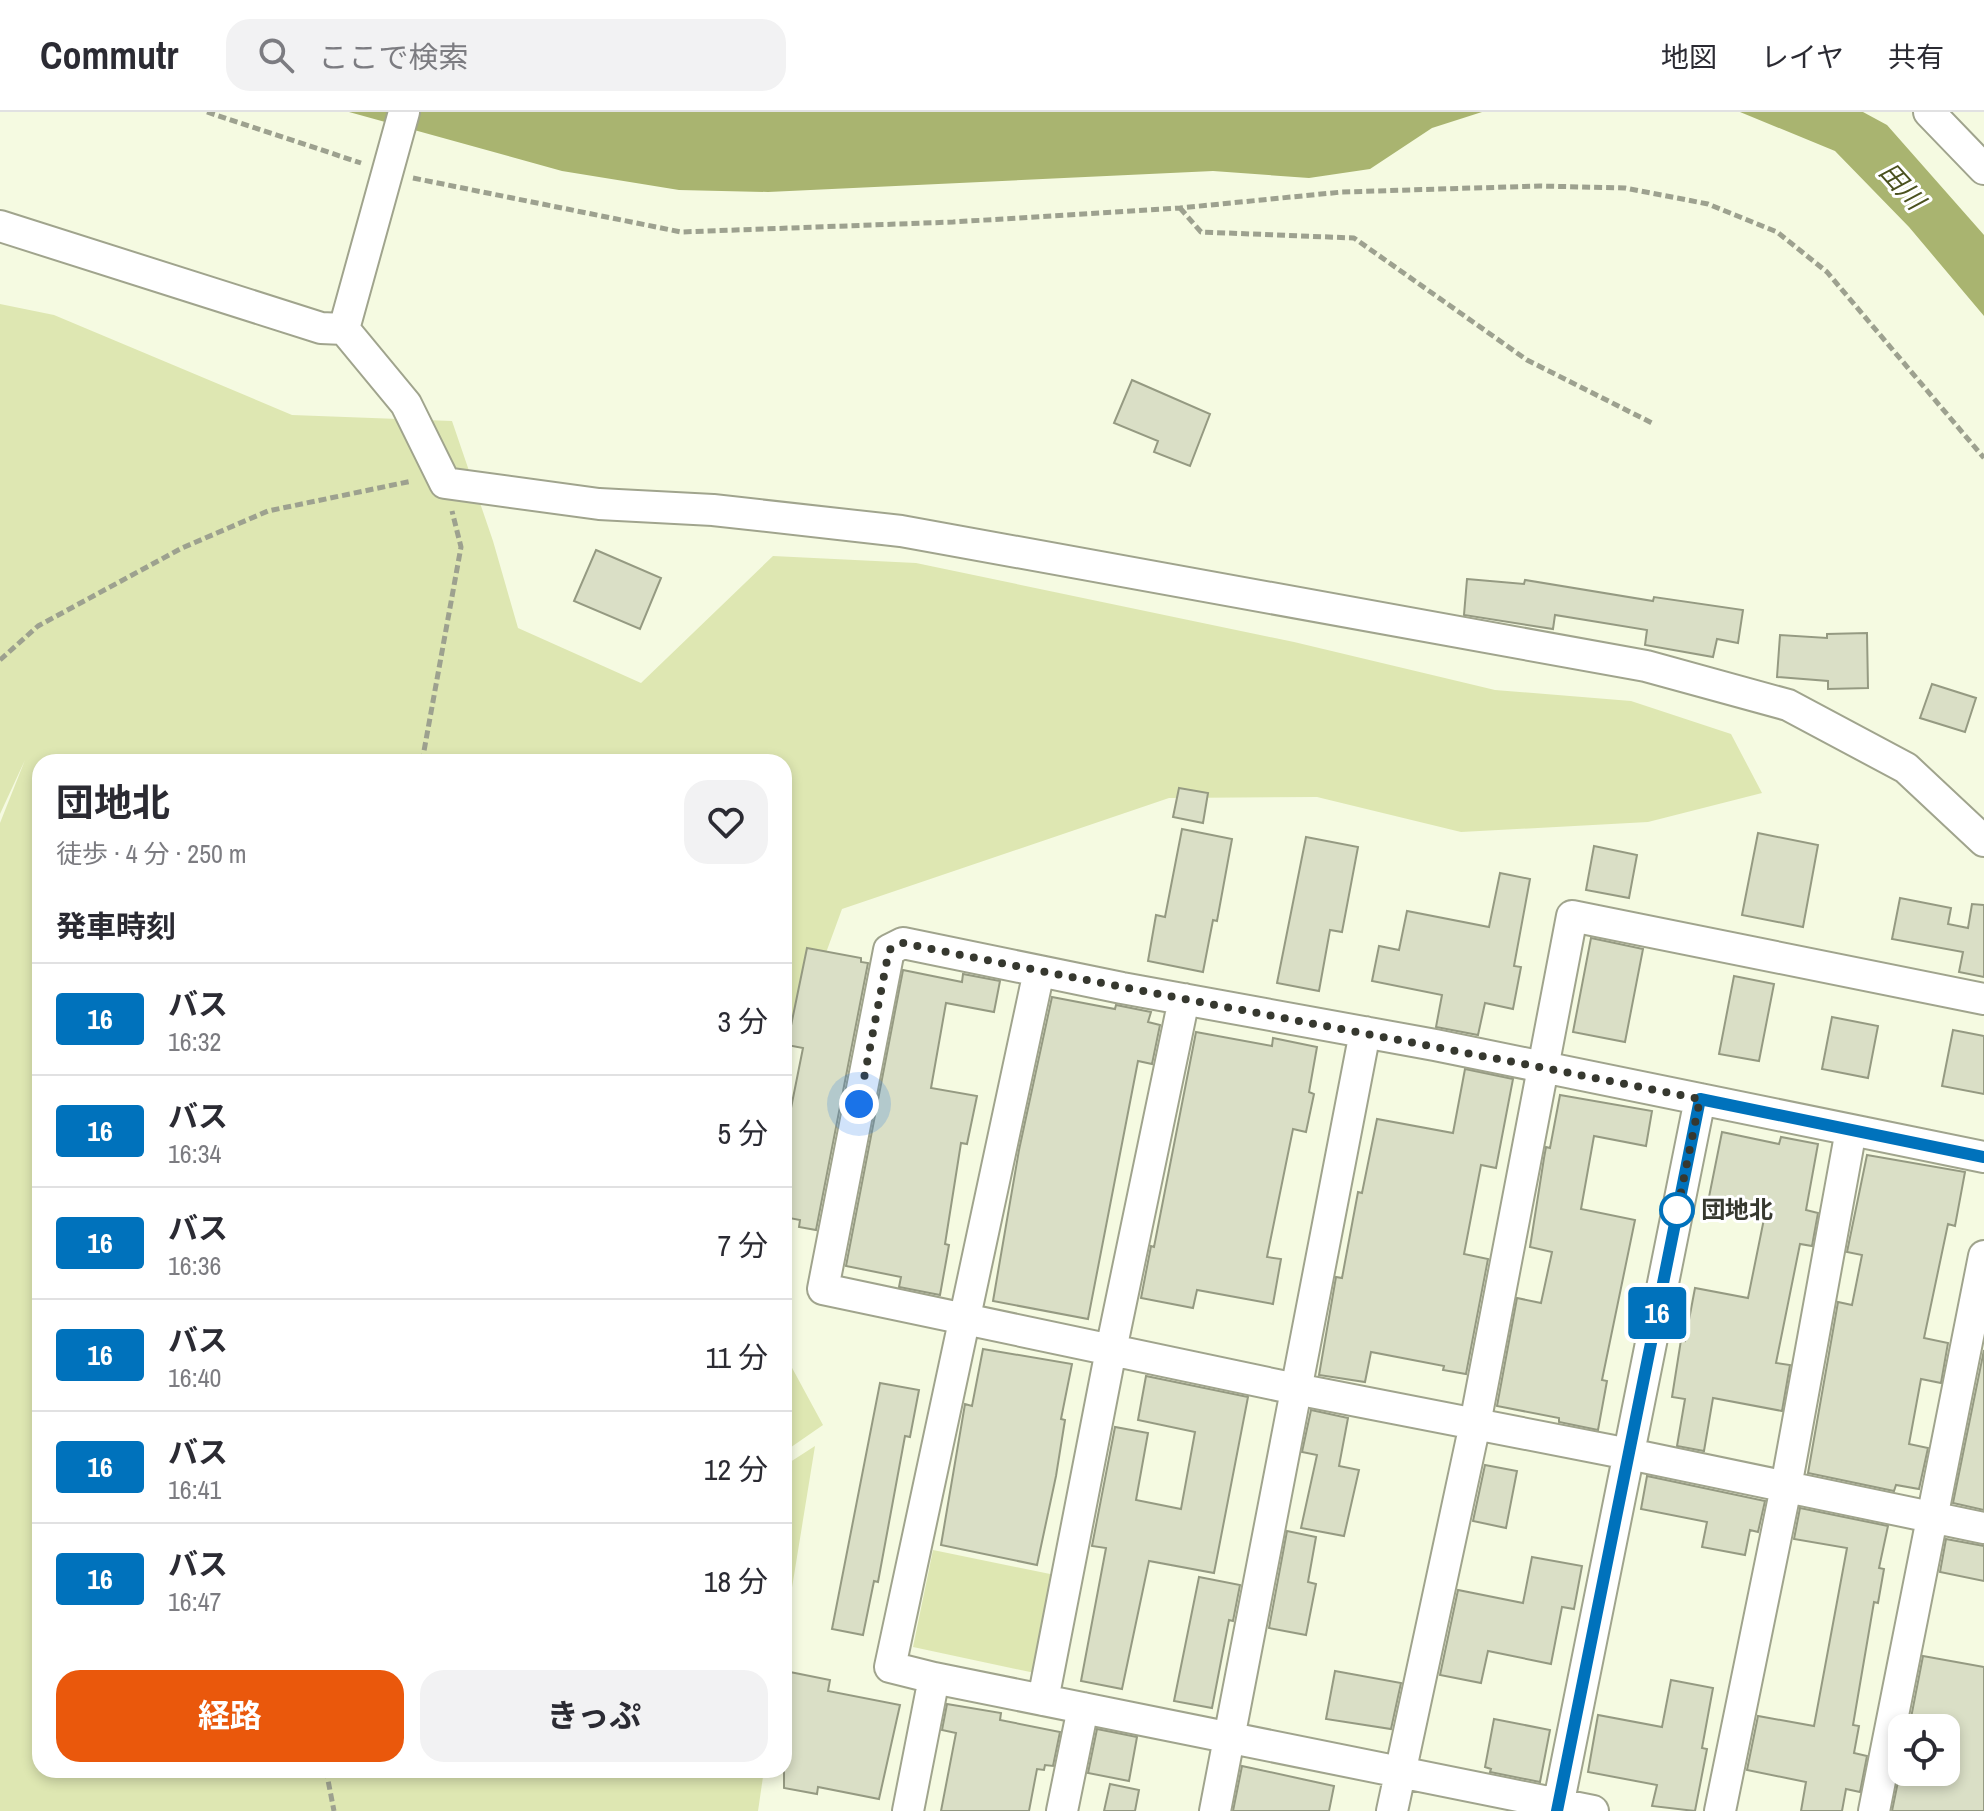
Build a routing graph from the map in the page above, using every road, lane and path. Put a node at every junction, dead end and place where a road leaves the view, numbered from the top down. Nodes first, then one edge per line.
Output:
1 (207, 112) edge
2 (404, 112) edge
3 (1929, 112) edge
4 (1984, 169) edge
5 (389, 173) junction
6 (1180, 208) junction
7 (0, 226) edge
8 (344, 329) junction
9 (1652, 423) dead end
10 (1984, 458) edge
11 (445, 483) junction
12 (0, 660) edge
13 (423, 754) edge
14 (1984, 841) edge
15 (1039, 971) junction
16 (1184, 999) junction
17 (1984, 999) edge
18 (1365, 1032) junction
19 (1542, 1067) junction
20 (1700, 1099) junction
21 (1851, 1130) junction
22 (1984, 1157) edge
23 (1984, 1256) edge
24 (964, 1319) junction
25 (1111, 1350) junction
26 (1296, 1389) junction
27 (1475, 1424) junction
28 (1629, 1454) junction
29 (1786, 1487) junction
30 (1932, 1517) junction
31 (1984, 1528) edge
32 (934, 1678) junction
33 (1043, 1700) junction
34 (1083, 1708) junction
35 (1229, 1739) junction
36 (1399, 1772) junction
37 (328, 1778) edge
38 (1558, 1807) edge
39 (334, 1811) edge
40 (908, 1811) edge
41 (1062, 1811) edge
42 (1215, 1811) edge
43 (1392, 1811) edge
44 (1593, 1811) edge
45 (1720, 1811) edge
46 (1874, 1811) edge

1 - 5 path
2 - 5 street
3 - 4 street
5 - 6 path
5 - 8 street
6 - 9 path
6 - 10 path
7 - 8 street
8 - 11 street
11 - 12 path
11 - 13 path
11 - 14 street
15 - 16 street
15 - 24 street
15 - 24 street
16 - 18 street
16 - 25 street
17 - 19 street
18 - 19 street
18 - 26 street
19 - 20 street
19 - 27 street
20 - 21 street
20 - 28 street
21 - 22 street
21 - 29 street
23 - 30 street
24 - 25 street
24 - 32 street
25 - 26 street
25 - 33 street
26 - 27 street
26 - 35 street
27 - 28 street
27 - 36 street
28 - 29 street
28 - 38 street
29 - 30 street
29 - 45 street
30 - 31 street
30 - 46 street
32 - 33 street
32 - 40 street
33 - 34 street
34 - 35 street
34 - 41 street
35 - 36 street
35 - 42 street
36 - 38 street
36 - 43 street
37 - 39 path
38 - 44 street

